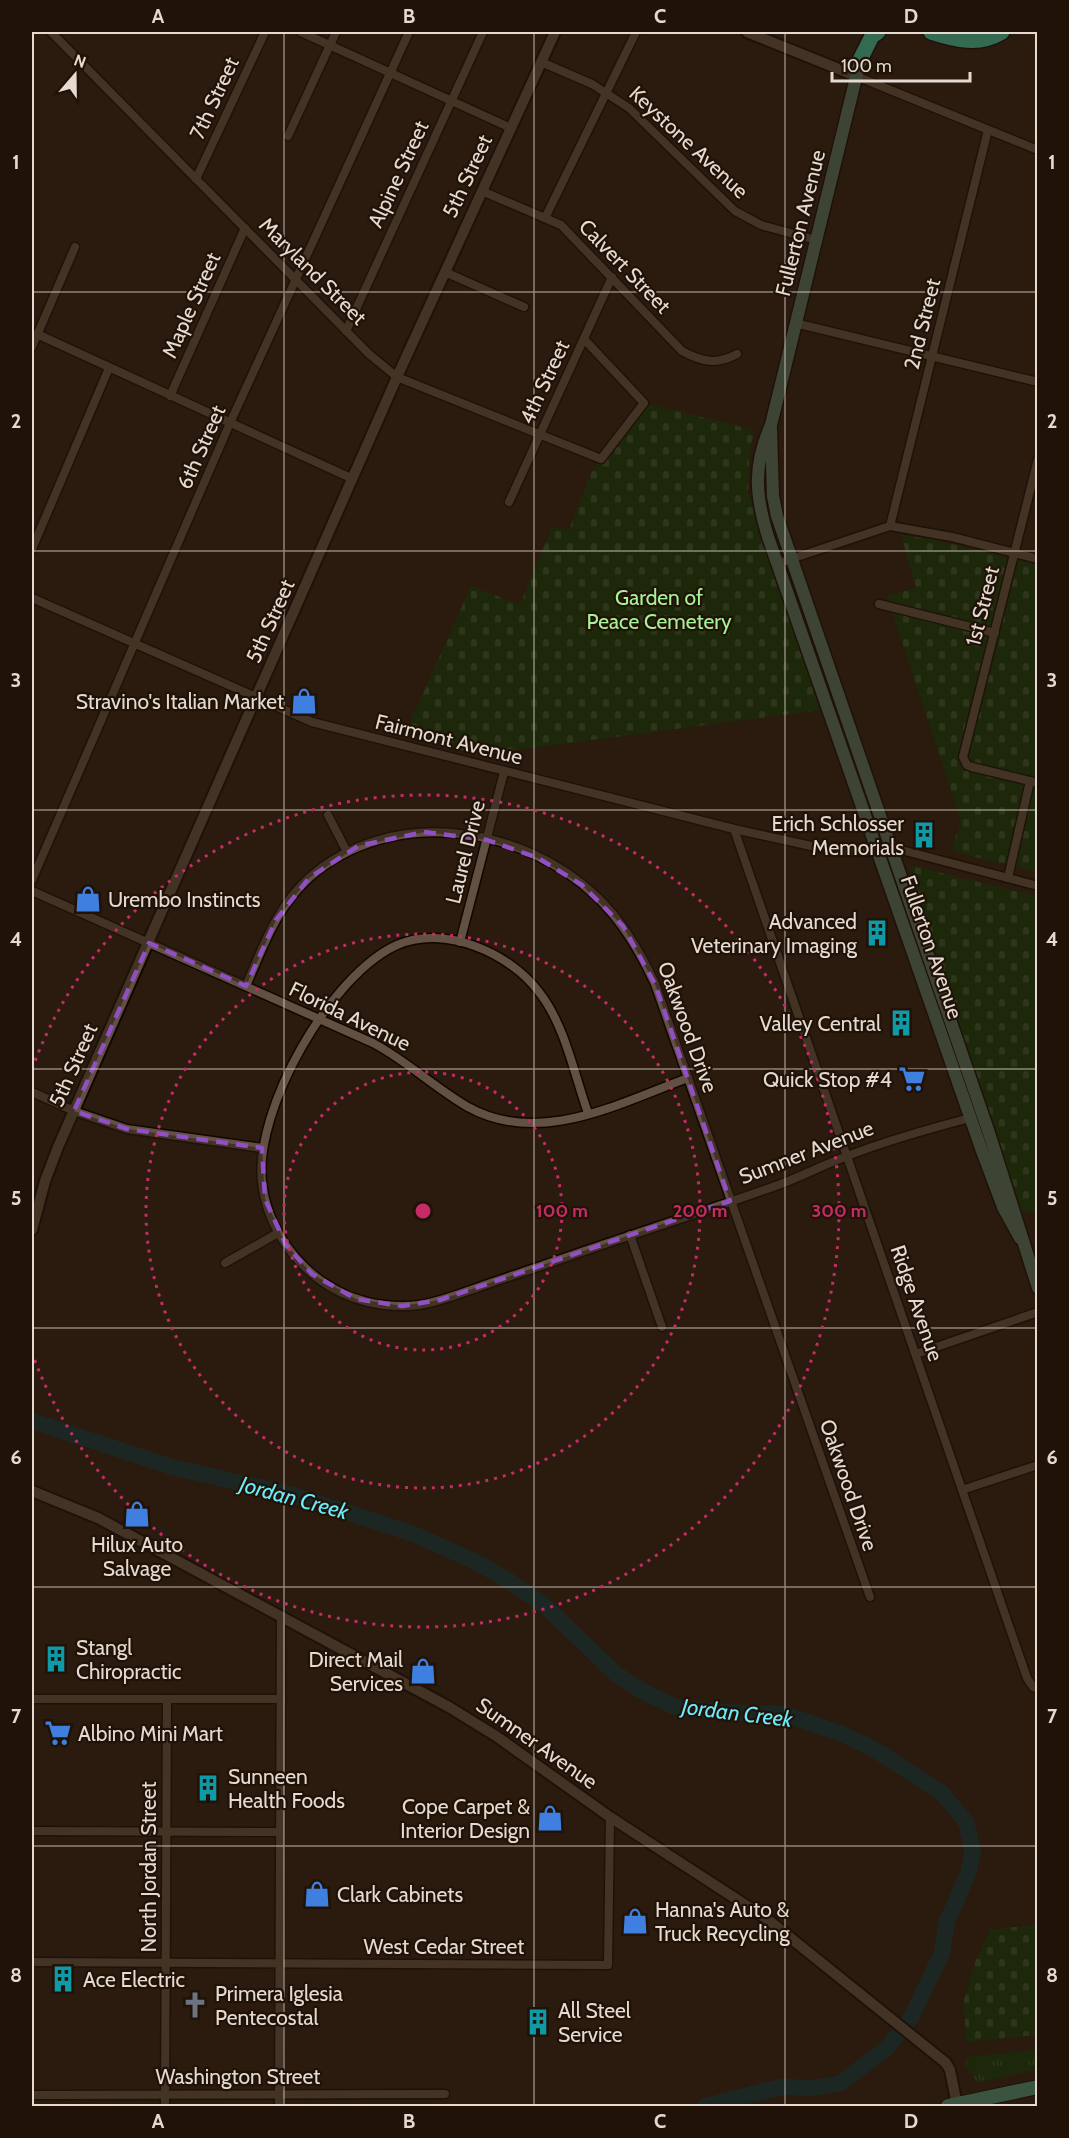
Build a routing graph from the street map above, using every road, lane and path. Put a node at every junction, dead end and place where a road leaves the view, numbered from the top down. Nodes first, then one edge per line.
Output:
1 (265, 32) edge
2 (301, 32) edge
3 (336, 32) edge
4 (409, 32) edge
5 (483, 32) edge
6 (555, 32) edge
7 (636, 32) edge
8 (747, 32) edge
9 (867, 32) edge
10 (878, 32) edge
11 (932, 32) edge
12 (1002, 32) edge
13 (54, 33) edge
14 (330, 43) junction
15 (860, 60) junction
16 (541, 62) junction
17 (390, 72) junction
18 (856, 76) junction
19 (608, 93) junction
20 (452, 101) junction
21 (511, 128) junction
22 (988, 130) junction
23 (288, 136) dead end
24 (1038, 150) edge
25 (196, 179) junction
26 (482, 191) junction
27 (545, 218) junction
28 (245, 228) junction
29 (816, 240) junction
30 (75, 247) dead end
31 (445, 272) junction
32 (612, 277) junction
33 (296, 279) junction
34 (524, 307) dead end
35 (795, 323) junction
36 (346, 331) junction
37 (37, 334) junction
38 (584, 339) junction
39 (32, 347) edge
40 (737, 354) dead end
41 (933, 357) junction
42 (109, 368) junction
43 (397, 377) junction
44 (1038, 382) edge
45 (170, 396) junction
46 (230, 423) junction
47 (771, 424) junction
48 (539, 435) junction
49 (1038, 459) edge
50 (353, 479) junction
51 (508, 502) dead end
52 (890, 526) junction
53 (32, 549) edge
54 (1014, 553) junction
55 (792, 559) junction
56 (1038, 559) edge
57 (778, 563) junction
58 (32, 598) edge
59 (879, 604) dead end
60 (995, 633) junction
61 (135, 643) junction
62 (257, 699) junction
63 (504, 771) junction
64 (1034, 782) edge
65 (328, 815) dead end
66 (734, 829) junction
67 (486, 840) junction
68 (890, 847) junction
69 (347, 852) junction
70 (877, 852) junction
71 (1008, 878) junction
72 (32, 880) edge
73 (1038, 886) edge
74 (32, 891) edge
75 (460, 942) junction
76 (149, 943) junction
77 (246, 986) junction
78 (319, 1019) junction
79 (688, 1078) junction
80 (32, 1092) edge
81 (74, 1112) junction
82 (588, 1113) junction
83 (970, 1118) junction
84 (262, 1148) junction
85 (847, 1156) junction
86 (730, 1201) junction
87 (32, 1230) edge
88 (278, 1233) junction
89 (630, 1235) junction
90 (1020, 1238) junction
91 (225, 1263) dead end
92 (1038, 1287) edge
93 (1038, 1312) edge
94 (662, 1327) dead end
95 (916, 1354) junction
96 (1038, 1465) edge
97 (962, 1490) junction
98 (32, 1491) edge
99 (870, 1597) dead end
100 (281, 1616) junction
101 (1035, 1688) edge
102 (32, 1699) edge
103 (166, 1699) junction
104 (280, 1699) junction
105 (610, 1817) junction
106 (32, 1831) edge
107 (166, 1832) junction
108 (280, 1832) junction
109 (32, 1962) edge
110 (165, 1963) junction
111 (280, 1963) junction
112 (1038, 2086) edge
113 (165, 2094) junction
114 (279, 2094) junction
115 (446, 2094) dead end
116 (32, 2095) edge
117 (165, 2106) edge
118 (279, 2106) edge
119 (955, 2106) edge

1 - 25 street, 7th Street
2 - 14 street
3 - 14 street
4 - 17 street, 6th Street
5 - 20 street, Alpine Street
6 - 16 street, 5th Street
7 - 19 street
8 - 18 street
9 - 15 main road, Fullerton Avenue
10 - 15 highway
11 - 12 highway
13 - 25 street, Maryland Street
14 - 17 street
14 - 23 street
15 - 18 main road, Fullerton Avenue
16 - 19 street, Keystone Avenue
16 - 21 street, 5th Street
17 - 20 street
17 - 33 street, 6th Street
18 - 22 street
18 - 29 main road, Fullerton Avenue
19 - 27 street
19 - 29 street, Keystone Avenue
20 - 21 street
20 - 36 street, Alpine Street
21 - 26 street, 5th Street
22 - 24 street
22 - 41 street, 2nd Street
25 - 28 street, Maryland Street
26 - 27 street, Calvert Street
26 - 31 street, 5th Street
27 - 32 street, Calvert Street
28 - 33 street, Maryland Street
28 - 45 street, Maple Street
29 - 35 main road, Fullerton Avenue
30 - 37 street
31 - 34 street
31 - 43 street, 5th Street
32 - 38 street, 4th Street
32 - 40 street, Calvert Street
33 - 36 street, Maryland Street
33 - 46 street, 6th Street
35 - 41 street
35 - 47 main road, Fullerton Avenue
36 - 43 street, Maryland Street
37 - 39 street
37 - 42 street
38 - 48 street, 4th Street
38 - 48 street, Maryland Street
41 - 44 street
41 - 52 street, 2nd Street
42 - 45 street
42 - 53 street
43 - 48 street, Maryland Street
43 - 50 street, 5th Street
45 - 46 street
46 - 50 street
46 - 61 street, 6th Street
47 - 55 main road, Fullerton Avenue
47 - 57 main road, Fullerton Avenue
48 - 51 street, 4th Street
49 - 54 street, 1st Street
50 - 62 street, 5th Street
52 - 54 street
52 - 55 street
54 - 56 street
54 - 60 street, 1st Street
55 - 57 street
55 - 68 main road, Fullerton Avenue
57 - 70 main road, Fullerton Avenue
58 - 61 street, Fairmont Avenue
59 - 60 street
60 - 64 street, 1st Street
61 - 62 street, Fairmont Avenue
61 - 72 street, 6th Street
62 - 63 street, Fairmont Avenue
62 - 76 street, 5th Street
63 - 66 street, Fairmont Avenue
63 - 67 street, Laurel Drive
64 - 71 street
65 - 69 street
66 - 70 street, Fairmont Avenue
66 - 85 street, Ridge Avenue
67 - 69 street, Oakwood Drive
67 - 75 street, Laurel Drive
67 - 79 street, Oakwood Drive
68 - 71 street
68 - 90 main road, Fullerton Avenue
69 - 77 street, Oakwood Drive
70 - 83 main road, Fullerton Avenue
71 - 73 street
74 - 76 street, Florida Avenue
75 - 78 street, Sumner Avenue
75 - 82 street, Sumner Avenue
76 - 77 street, Florida Avenue
76 - 81 street, 5th Street
77 - 78 street, Florida Avenue
78 - 82 street, Florida Avenue
78 - 84 street, Sumner Avenue
79 - 82 street, Florida Avenue
79 - 86 street, Oakwood Drive
80 - 81 street
81 - 84 street
81 - 87 street, 5th Street
83 - 85 street, Sumner Avenue
83 - 90 main road, Fullerton Avenue
84 - 88 street, Sumner Avenue
85 - 86 street, Sumner Avenue
85 - 95 street, Ridge Avenue
86 - 89 street, Sumner Avenue
86 - 99 street, Oakwood Drive
88 - 89 street, Sumner Avenue
88 - 91 street
89 - 94 street
90 - 92 main road, Fullerton Avenue
93 - 95 street
95 - 97 street, Ridge Avenue
96 - 97 street
97 - 101 street, Ridge Avenue
98 - 100 street, Sumner Avenue
100 - 104 street
100 - 105 street, Sumner Avenue
102 - 103 street
103 - 104 street
103 - 107 street, North Jordan Street
104 - 108 street
105 - 111 street, West Cedar Street
105 - 119 street, Sumner Avenue
106 - 107 street
107 - 108 street
107 - 110 street, North Jordan Street
108 - 111 street
109 - 110 street, West Cedar Street
110 - 111 street, West Cedar Street
110 - 113 street, North Jordan Street
111 - 114 street
112 - 119 main road
113 - 114 street, Washington Street
113 - 116 street, Washington Street
113 - 117 street, North Jordan Street
114 - 115 street, Washington Street
114 - 118 street

